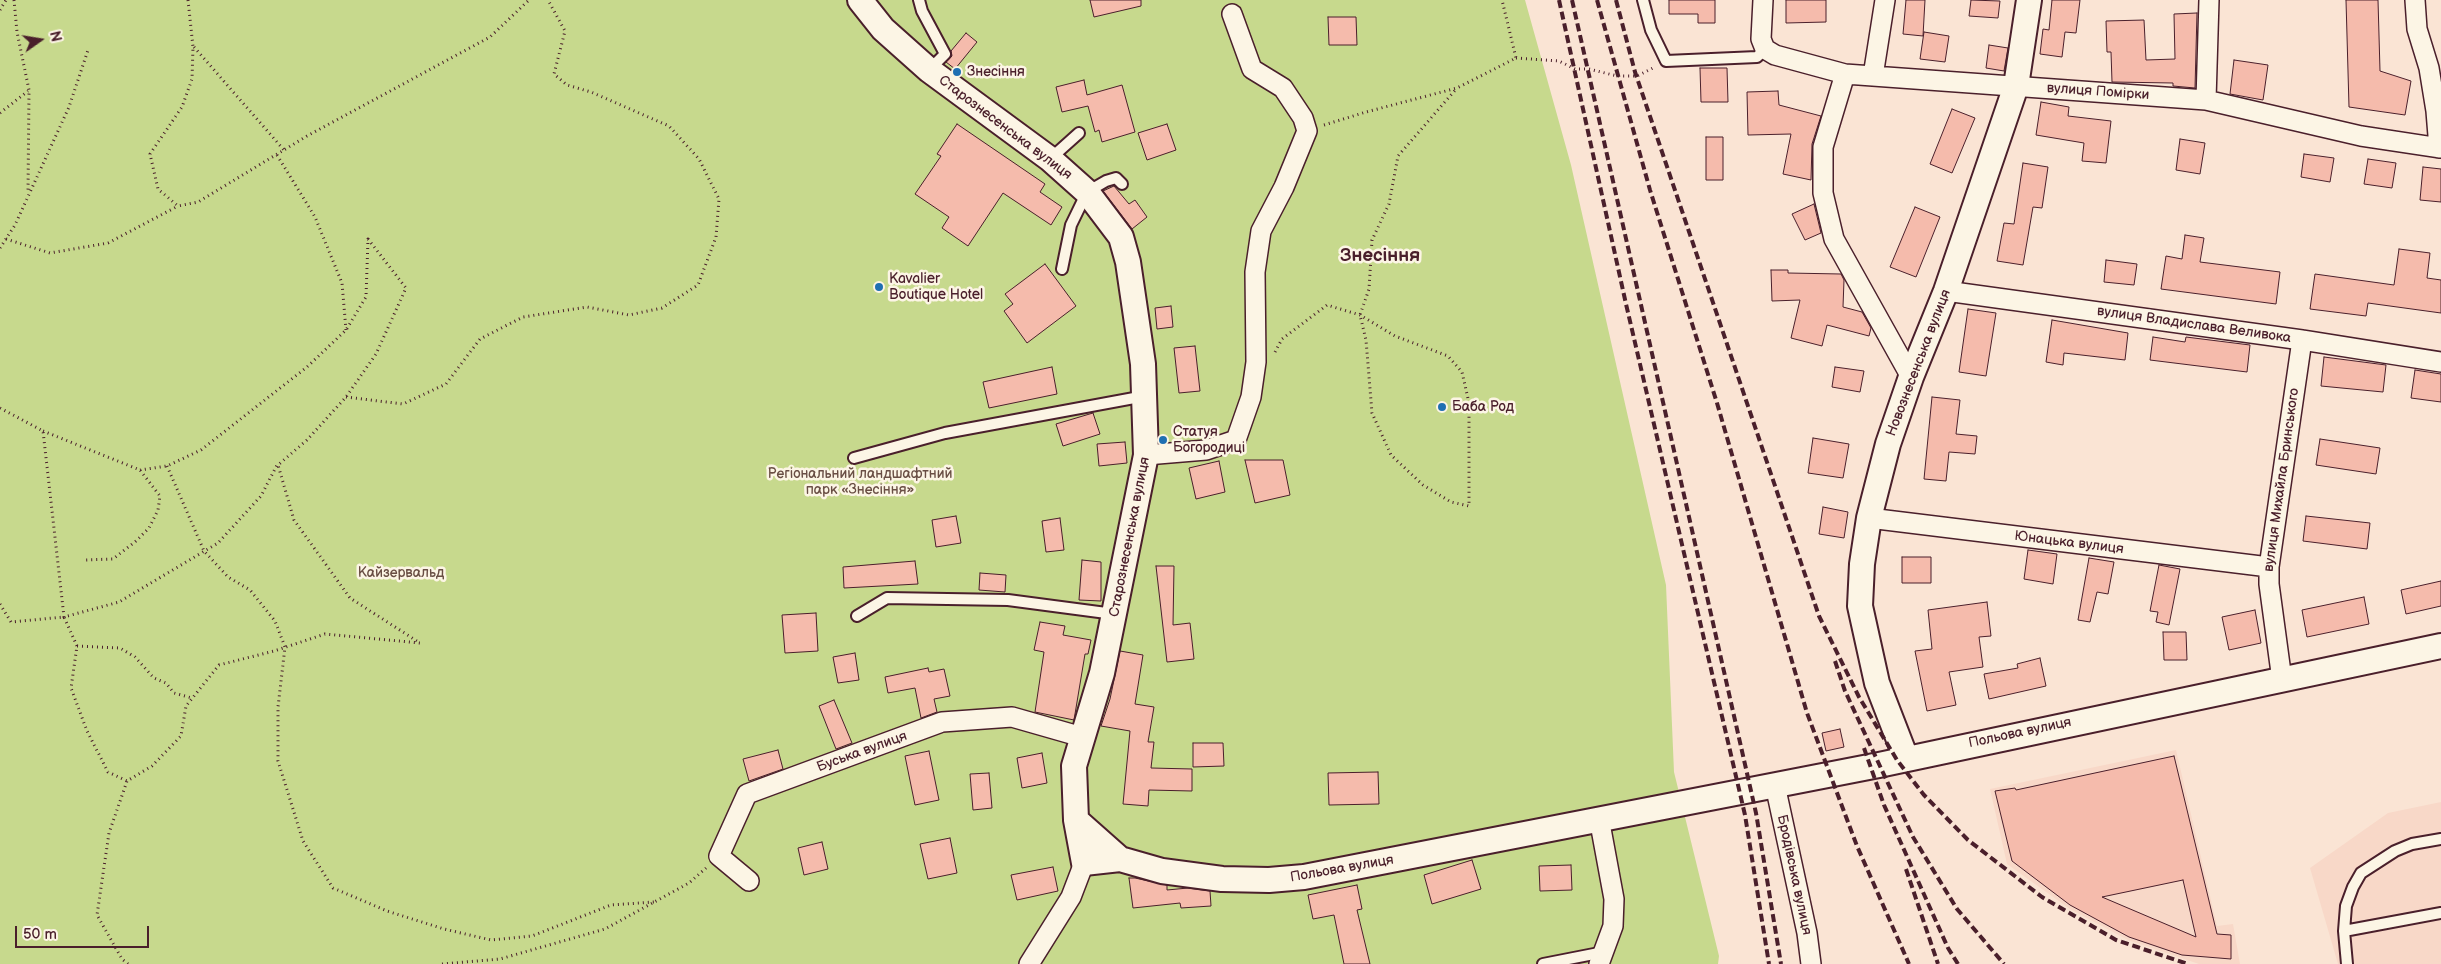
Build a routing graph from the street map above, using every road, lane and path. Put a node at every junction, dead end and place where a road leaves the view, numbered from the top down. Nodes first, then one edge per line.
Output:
1 (6, 0) edge
2 (14, 0) edge
3 (188, 0) edge
4 (530, 0) edge
5 (548, 0) edge
6 (860, 0) edge
7 (919, 0) edge
8 (1502, 0) edge
9 (1643, 0) edge
10 (1763, 0) edge
11 (1885, 0) edge
12 (2029, 0) edge
13 (2209, 0) edge
14 (2415, 0) edge
15 (0, 10) edge
16 (1232, 14) dead end
17 (1763, 44) junction
18 (193, 47) junction
19 (88, 50) dead end
20 (1516, 58) junction
21 (1666, 62) junction
22 (929, 70) junction
23 (1845, 74) junction
24 (1873, 76) junction
25 (2016, 86) junction
26 (1456, 88) junction
27 (29, 90) junction
28 (2206, 100) junction
29 (0, 113) edge
30 (1307, 131) junction
31 (1080, 133) dead end
32 (2440, 148) edge
33 (284, 150) junction
34 (277, 155) junction
35 (1050, 159) junction
36 (1122, 184) dead end
37 (1087, 192) junction
38 (28, 197) junction
39 (178, 206) junction
40 (6, 239) junction
41 (0, 248) edge
42 (1062, 269) dead end
43 (1946, 291) junction
44 (1360, 315) junction
45 (346, 330) junction
46 (2302, 340) junction
47 (1273, 356) dead end
48 (2441, 362) edge
49 (1911, 376) junction
50 (1145, 396) junction
51 (346, 397) junction
52 (0, 408) edge
53 (43, 432) junction
54 (1146, 455) junction
55 (854, 458) dead end
56 (278, 465) junction
57 (167, 466) junction
58 (140, 470) junction
59 (1869, 518) junction
60 (204, 551) junction
61 (84, 560) dead end
62 (2269, 568) junction
63 (0, 604) edge
64 (1115, 614) junction
65 (857, 616) dead end
66 (64, 617) junction
67 (77, 646) junction
68 (2441, 646) edge
69 (285, 647) junction
70 (2282, 680) junction
71 (192, 698) junction
72 (1082, 738) junction
73 (1906, 758) junction
74 (127, 781) junction
75 (1776, 785) junction
76 (1599, 818) junction
77 (1076, 820) junction
78 (2441, 839) edge
79 (719, 856) junction
80 (1120, 859) junction
81 (1084, 863) junction
82 (749, 881) dead end
83 (654, 902) junction
84 (2441, 913) edge
85 (2344, 931) junction
86 (1602, 958) edge
87 (128, 964) edge
88 (442, 964) edge
89 (1029, 964) edge
90 (1543, 964) edge
91 (1811, 964) edge
92 (2347, 964) edge

1 - 15 path
2 - 27 path
3 - 18 path
4 - 33 path
5 - 51 path
6 - 22 street, Старознесенська вулиця
7 - 22 lane
8 - 20 path
9 - 21 lane
10 - 17 street
11 - 24 street
12 - 25 street, Новознесенська вулиця
13 - 28 street
14 - 32 street
16 - 30 street
17 - 21 lane
17 - 23 street, вулиця Помірки
18 - 33 path
18 - 39 path
19 - 38 path
20 - 21 path
20 - 26 path
22 - 35 street, Старознесенська вулиця
23 - 24 street, вулиця Помірки
23 - 49 street
24 - 25 street, вулиця Помірки
25 - 28 street, вулиця Помірки
25 - 43 street, Новознесенська вулиця
26 - 30 path
26 - 44 path
27 - 29 path
27 - 38 path
28 - 32 street, вулиця Помірки
30 - 54 street
31 - 35 lane
33 - 34 path
34 - 39 path
34 - 45 path
35 - 37 street, Старознесенська вулиця
36 - 37 lane
37 - 42 lane
37 - 50 street, Старознесенська вулиця
38 - 40 path
39 - 40 path
40 - 41 path
43 - 46 street, вулиця Владислава Веливока
43 - 49 street, Новознесенська вулиця
44 - 44 path
44 - 47 path
45 - 51 path
45 - 57 path
46 - 48 street, вулиця Владислава Веливока
46 - 62 street, вулиця Михайла Бринського
49 - 59 street, Новознесенська вулиця
50 - 54 street, Старознесенська вулиця
50 - 55 lane
51 - 56 path
52 - 53 path
53 - 58 path
53 - 66 path
54 - 64 street, Старознесенська вулиця
56 - 60 path
56 - 69 path
57 - 58 path
57 - 60 path
58 - 61 path
59 - 62 street, Юнацька вулиця
59 - 73 street, Новознесенська вулиця
60 - 66 path
60 - 69 path
62 - 70 street, вулиця Михайла Бринського
63 - 66 path
64 - 65 lane
64 - 72 street, Старознесенська вулиця
66 - 67 path
67 - 71 path
67 - 74 path
68 - 70 street, Польова вулиця
69 - 71 path
69 - 83 path
70 - 73 street, Польова вулиця
71 - 74 path
72 - 77 street, Старознесенська вулиця
72 - 79 street, Буська вулиця
73 - 75 street, Польова вулиця
74 - 87 path
75 - 76 street, Польова вулиця
75 - 91 street, Бродівська вулиця
76 - 80 street, Польова вулиця
76 - 86 street
77 - 80 street
77 - 81 street, Старознесенська вулиця
78 - 85 lane
79 - 82 street
79 - 83 path
80 - 81 street, Польова вулиця
81 - 89 street
83 - 88 path
84 - 85 lane
85 - 92 lane
86 - 90 lane

